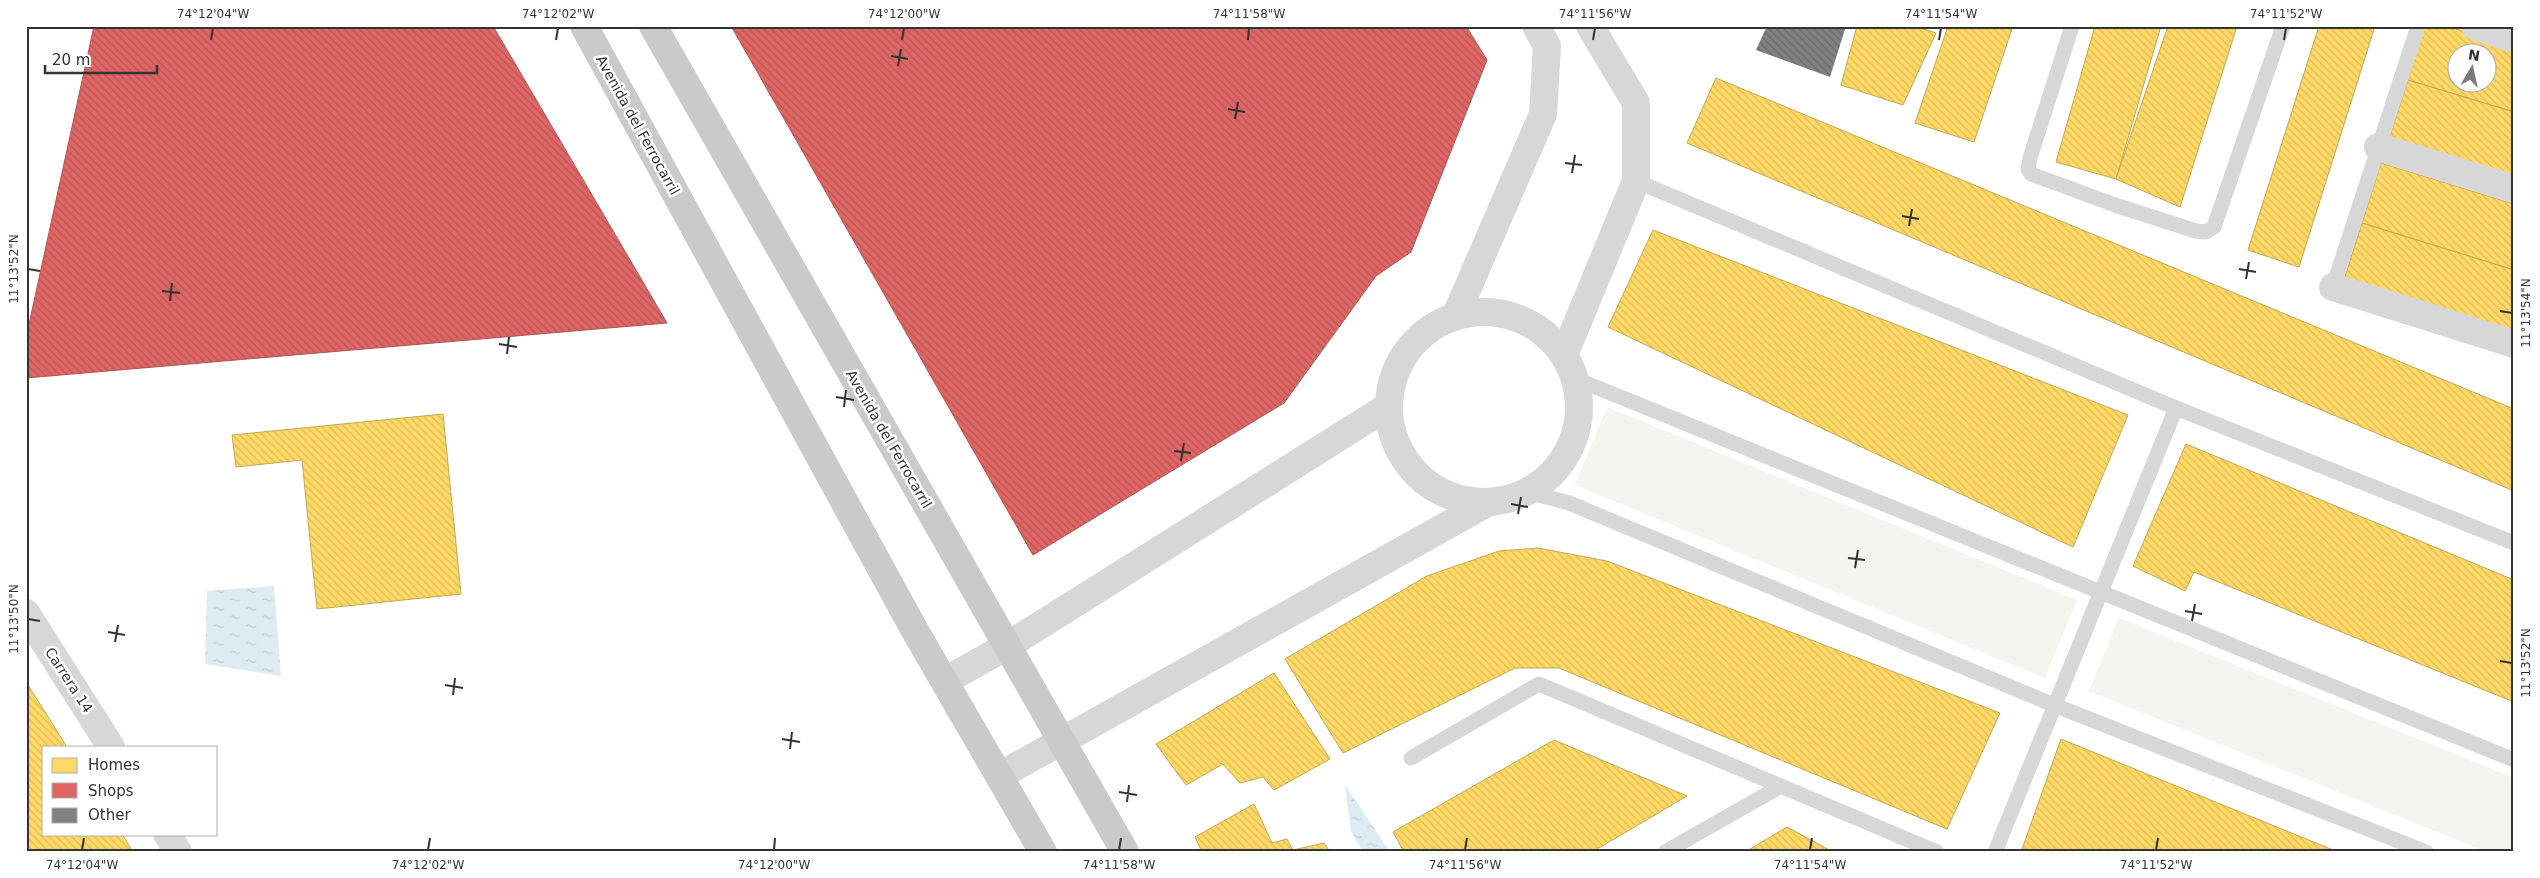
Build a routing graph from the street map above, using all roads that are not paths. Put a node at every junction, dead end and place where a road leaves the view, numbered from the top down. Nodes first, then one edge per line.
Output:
1 (584, 26) edge
2 (653, 26) edge
3 (1536, 26) edge
4 (1590, 26) edge
5 (2072, 26) edge
6 (2283, 26) edge
7 (2418, 26) edge
8 (2474, 26) edge
9 (2514, 39) edge
10 (2378, 147) junction
11 (1636, 181) junction
12 (2514, 189) edge
13 (2333, 287) joint
14 (1456, 315) junction
15 (2514, 344) edge
16 (1564, 355) junction
17 (1576, 379) junction
18 (1387, 407) junction
19 (2176, 408) junction
20 (1528, 492) junction
21 (1487, 503) junction
22 (2514, 543) edge
23 (2101, 593) junction
24 (26, 613) edge
25 (1007, 646) junction
26 (945, 681) junction
27 (2054, 705) junction
28 (1062, 743) junction
29 (110, 746) edge
30 (1411, 758) dead end
31 (2514, 760) edge
32 (999, 776) junction
33 (1781, 786) junction
34 (168, 836) edge
35 (178, 852) edge
36 (1043, 852) edge
37 (1125, 852) edge
38 (1665, 852) edge
39 (1937, 852) edge
40 (1994, 852) edge
41 (2426, 852) edge

1 - 26 main road, Avenida del Ferrocarril
2 - 25 main road, Avenida del Ferrocarril
3 - 14 street
4 - 11 street
5 - 6 lane
7 - 10 lane
8 - 9 street
10 - 12 street
10 - 13 lane
11 - 16 street
11 - 19 lane
13 - 15 street
14 - 16 street
14 - 18 street
16 - 17 street
17 - 20 street
17 - 23 lane
18 - 21 street
18 - 25 street
19 - 22 lane
19 - 23 lane
20 - 21 street
20 - 27 lane
21 - 28 street
23 - 27 lane
23 - 31 lane
24 - 29 street, Carrera 14
25 - 26 street
25 - 28 main road, Avenida del Ferrocarril
26 - 32 main road, Avenida del Ferrocarril
27 - 40 lane
27 - 41 lane
28 - 32 street
28 - 37 main road, Avenida del Ferrocarril
30 - 33 lane
32 - 36 main road, Avenida del Ferrocarril
33 - 38 lane
33 - 39 lane
34 - 35 street

